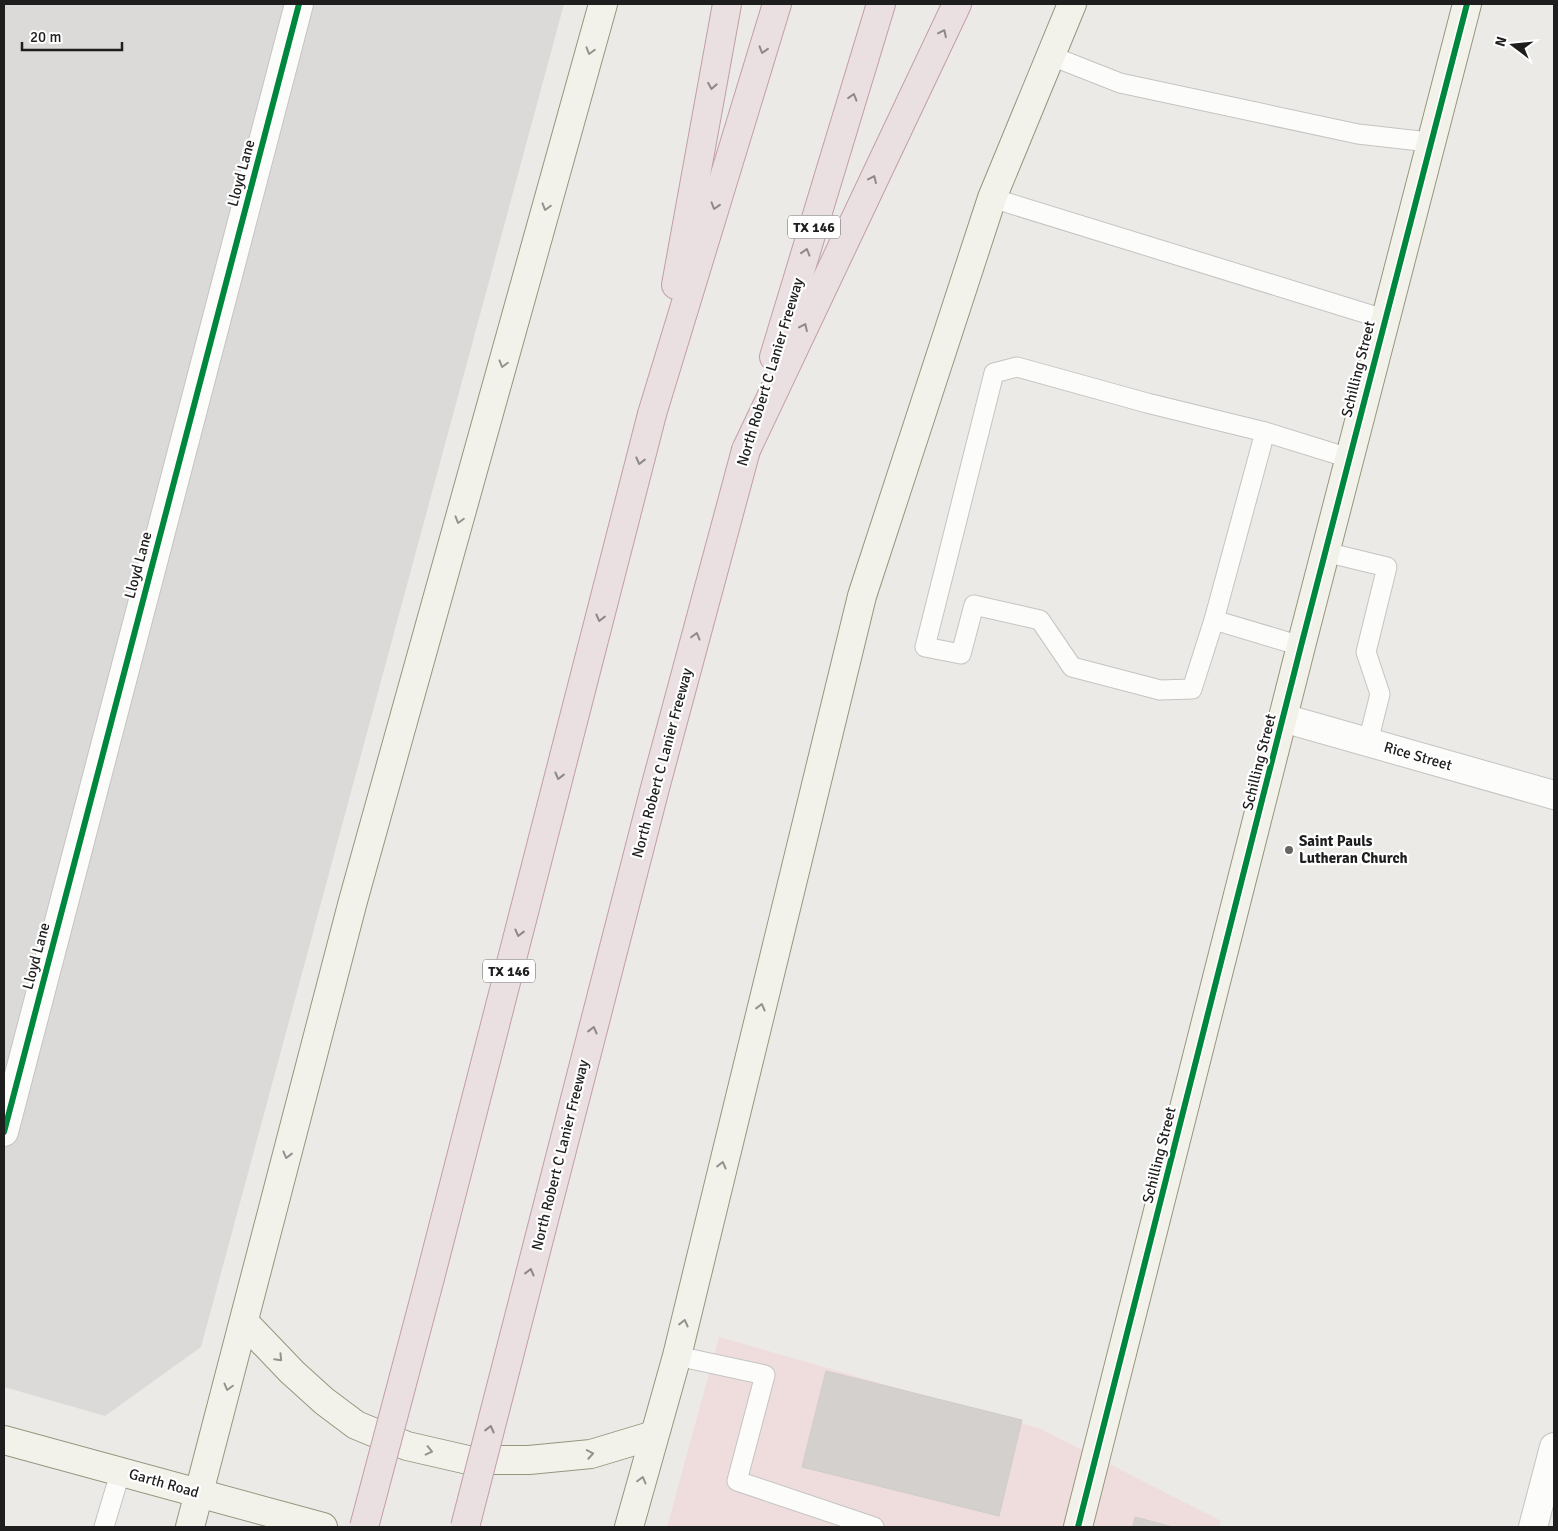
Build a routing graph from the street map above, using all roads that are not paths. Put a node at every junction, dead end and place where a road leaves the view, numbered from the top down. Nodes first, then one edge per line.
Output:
1 (299, 4) edge
2 (603, 4) edge
3 (727, 4) edge
4 (777, 4) edge
5 (881, 4) edge
6 (957, 4) edge
7 (1072, 4) edge
8 (1467, 4) edge
9 (1049, 55) junction
10 (1429, 142) junction
11 (992, 198) junction
12 (1384, 319) junction
13 (652, 414) junction
14 (1265, 432) junction
15 (746, 450) junction
16 (1348, 458) junction
17 (1324, 552) junction
18 (1214, 620) junction
19 (1300, 646) junction
20 (1283, 718) junction
21 (1368, 742) junction
22 (1554, 795) edge
23 (4, 1132) edge
24 (245, 1323) junction
25 (677, 1356) junction
26 (654, 1435) junction
27 (4, 1440) edge
28 (1554, 1447) edge
29 (121, 1470) junction
30 (199, 1493) junction
31 (104, 1527) edge
32 (190, 1527) edge
33 (323, 1527) edge
34 (364, 1527) edge
35 (464, 1527) edge
36 (629, 1527) edge
37 (874, 1527) edge
38 (1078, 1527) edge
39 (1533, 1527) edge

1 - 23 street, Lloyd Lane
2 -> 24 main road
3 -> 13 highway
4 -> 13 highway, TX 146
15 -> 5 highway, North Robert C Lanier Freeway / TX 146
15 -> 6 highway
7 - 9 main road
8 - 10 main road, Schilling Street
9 - 10 lane
9 - 11 main road
10 - 12 main road, Schilling Street
11 - 12 lane
25 -> 11 main road
12 - 16 main road, Schilling Street
13 -> 34 highway, TX 146, bridge
14 - 16 lane
14 - 18 lane
14 - 18 lane
35 -> 15 highway, North Robert C Lanier Freeway / TX 146, bridge
16 - 17 main road, Schilling Street
17 - 19 main road, Schilling Street
17 - 21 lane
18 - 19 lane
19 - 20 main road, Schilling Street
20 - 21 street, Rice Street
20 - 38 main road, Schilling Street
21 - 22 street, Rice Street
24 -> 26 main road
24 -> 30 main road
25 - 26 main road
25 - 37 lane
36 -> 26 main road
27 - 29 main road, Garth Road
28 - 39 street
29 - 30 main road, Garth Road
29 - 31 lane
30 - 32 main road
30 - 33 main road, Garth Road

